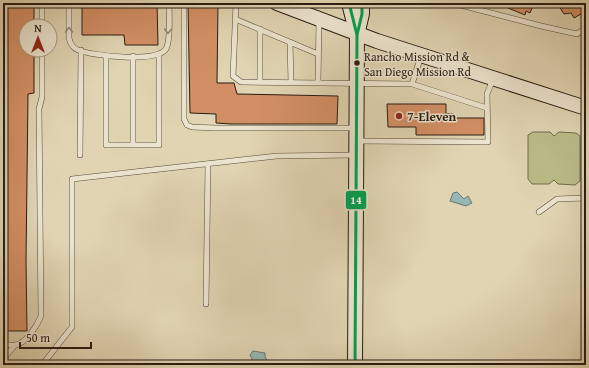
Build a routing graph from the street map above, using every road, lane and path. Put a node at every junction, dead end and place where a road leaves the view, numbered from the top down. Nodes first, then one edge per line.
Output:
1 (42, 3) edge
2 (69, 3) edge
3 (169, 3) edge
4 (184, 3) edge
5 (236, 3) edge
6 (278, 3) edge
7 (349, 3) edge
8 (362, 3) edge
9 (453, 3) edge
10 (42, 18) edge
11 (235, 18) junction
12 (319, 20) junction
13 (586, 28) edge
14 (260, 29) junction
15 (358, 34) junction
16 (290, 42) junction
17 (81, 50) junction
18 (159, 54) junction
19 (318, 54) junction
20 (106, 56) junction
21 (133, 56) junction
22 (421, 56) junction
23 (42, 58) edge
24 (493, 79) junction
25 (260, 82) junction
26 (291, 82) junction
27 (318, 82) junction
28 (357, 83) junction
29 (412, 84) junction
30 (487, 108) junction
31 (586, 108) edge
32 (358, 141) junction
33 (133, 145) junction
34 (80, 155) dead end
35 (208, 164) junction
36 (586, 198) edge
37 (539, 212) dead end
38 (206, 304) dead end
39 (3, 344) edge
40 (15, 345) junction
41 (3, 359) edge
42 (42, 365) edge
43 (355, 365) edge

1 - 10 lane
17 -> 2 lane
3 -> 18 lane
4 - 32 lane
5 - 11 lane
6 - 12 main road
7 - 15 main road
8 - 15 main road
9 - 13 lane
11 - 14 lane
11 - 25 lane
12 - 15 main road
12 - 19 lane
14 - 16 lane
14 - 25 lane
15 - 22 main road
15 - 28 main road
16 - 19 lane
16 - 26 lane
17 - 20 lane
17 - 34 lane
18 - 21 lane
18 - 33 lane
19 - 27 lane
20 - 21 lane
20 - 33 lane
21 - 33 lane
22 - 24 main road
22 - 29 lane
23 - 40 lane
24 - 30 lane
24 - 31 main road
25 - 26 lane
26 - 27 lane
27 - 28 lane
28 - 29 lane
28 - 32 main road
29 - 30 lane
30 - 32 lane
32 - 35 lane
32 - 43 main road
35 - 38 lane
35 - 42 lane
36 - 37 lane
39 - 40 lane
40 - 41 lane

